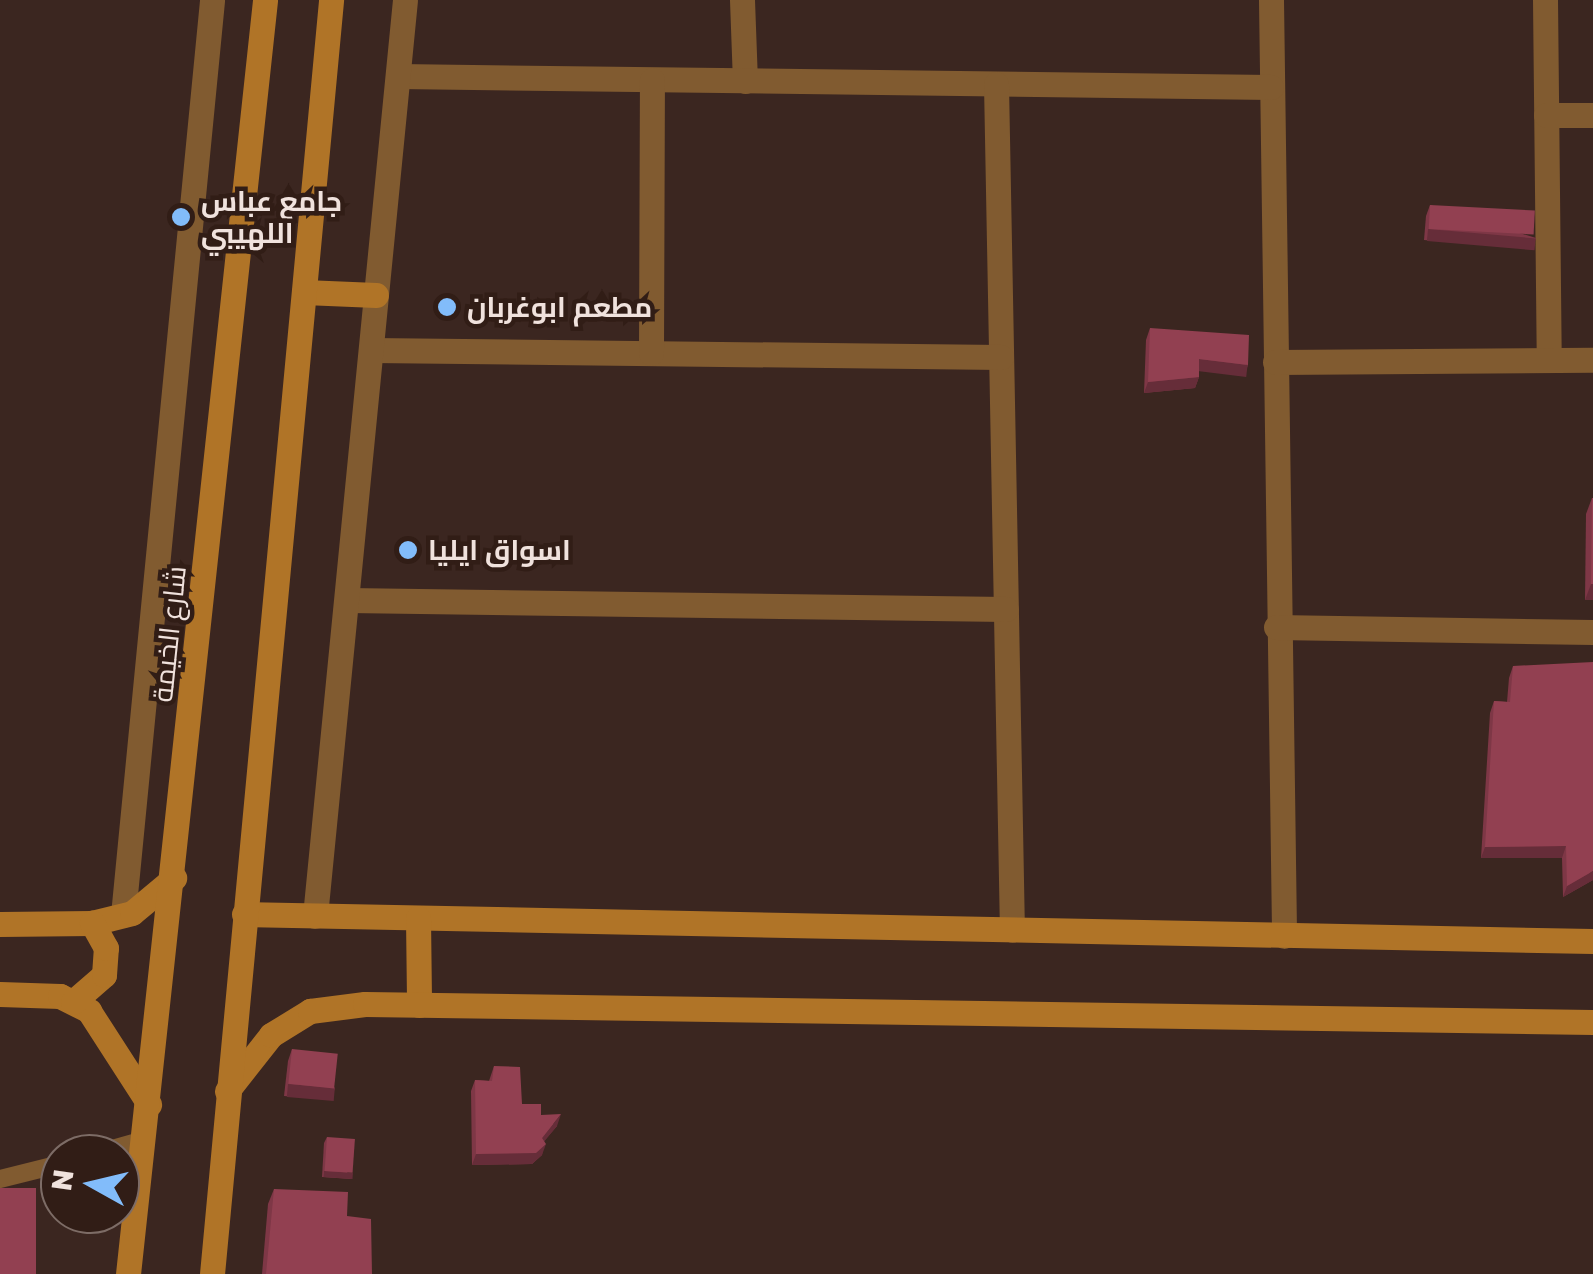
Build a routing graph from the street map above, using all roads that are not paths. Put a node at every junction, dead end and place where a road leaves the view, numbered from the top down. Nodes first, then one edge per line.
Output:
1 (212, 0) edge
2 (265, 0) edge
3 (331, 0) edge
4 (405, 0) edge
5 (742, 0) edge
6 (1272, 0) edge
7 (1545, 0) edge
8 (398, 76) junction
9 (652, 80) junction
10 (744, 81) junction
11 (996, 84) junction
12 (1271, 88) junction
13 (1593, 115) edge
14 (1546, 116) junction
15 (304, 292) junction
16 (376, 295) junction
17 (371, 350) junction
18 (651, 353) junction
19 (1001, 357) junction
20 (1549, 358) junction
21 (1593, 360) edge
22 (1274, 362) junction
23 (346, 600) junction
24 (1006, 609) junction
25 (1276, 628) junction
26 (1593, 632) edge
27 (174, 878) junction
28 (244, 914) junction
29 (122, 915) junction
30 (316, 916) junction
31 (418, 918) junction
32 (0, 924) edge
33 (92, 924) junction
34 (1012, 930) junction
35 (1284, 936) junction
36 (1593, 941) edge
37 (0, 994) edge
38 (74, 1002) junction
39 (419, 1005) junction
40 (1593, 1022) edge
41 (227, 1090) junction
42 (149, 1104) junction
43 (144, 1140) junction
44 (140, 1141) edge
45 (40, 1169) edge
46 (0, 1179) edge
47 (128, 1274) edge
48 (212, 1274) edge

1 - 29 street
2 - 27 street, شارع الخيمة
3 - 15 street
4 - 8 street
5 - 10 street
6 - 12 street
7 - 14 street
8 - 9 street
8 - 16 street
9 - 10 street
9 - 18 street
10 - 11 street
11 - 12 street
11 - 19 street
12 - 22 street
13 - 14 street
14 - 20 street
15 - 16 street
15 - 28 street
16 - 17 street
17 - 18 street
17 - 23 street
18 - 19 street
19 - 24 street
20 - 21 street
20 - 22 street
22 - 25 street
23 - 24 street
23 - 30 street
24 - 34 street
25 - 26 street
25 - 35 street
27 - 29 street
27 - 42 street, شارع الخيمة
28 - 30 street
28 - 41 street
29 - 33 street
30 - 31 street
31 - 34 street
31 - 39 street
32 - 33 street
33 - 38 street
34 - 35 street
35 - 36 street
37 - 38 street
38 - 42 street
39 - 40 street
39 - 41 street
41 - 48 street
42 - 43 street, شارع الخيمة
43 - 44 lane
43 - 47 street, شارع الخيمة
45 - 46 lane

